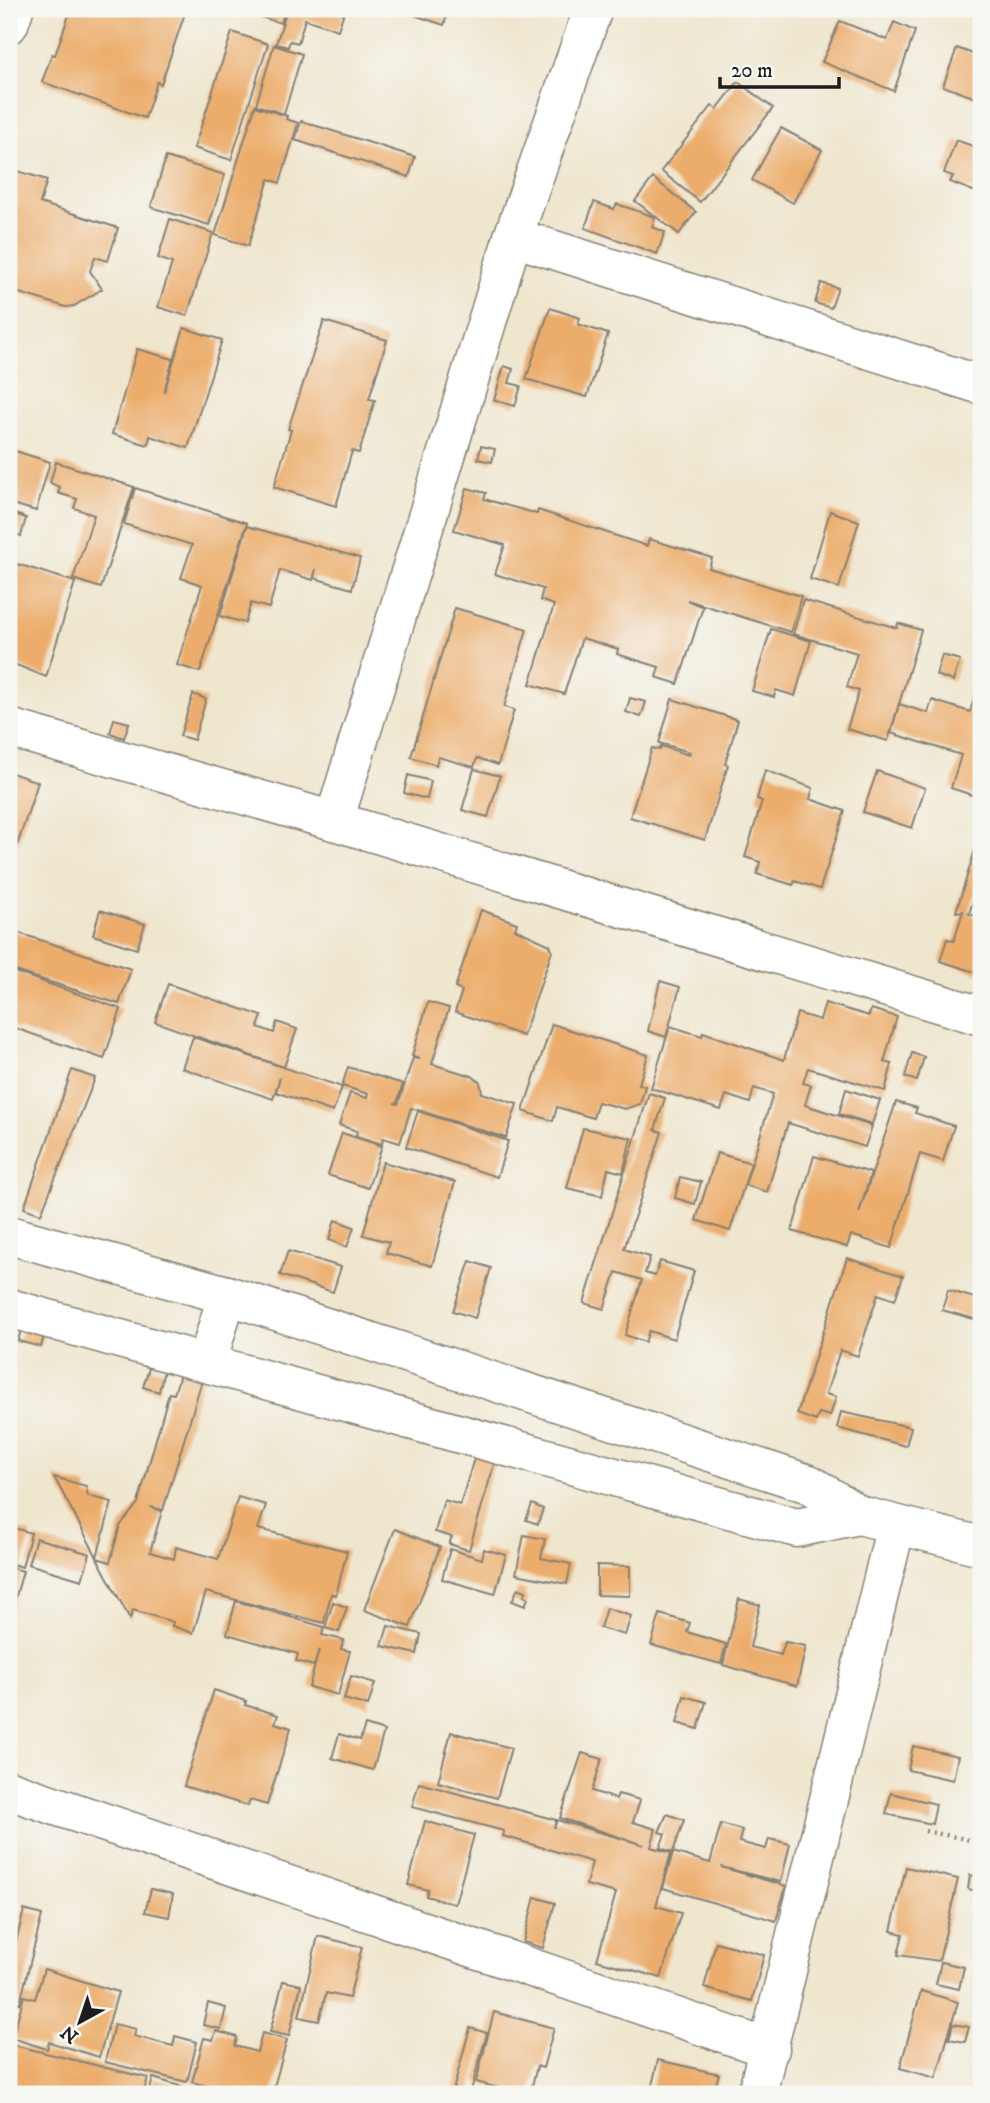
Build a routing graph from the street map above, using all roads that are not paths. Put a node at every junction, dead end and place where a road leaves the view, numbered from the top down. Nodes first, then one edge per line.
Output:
1 (14, 9) edge
2 (593, 9) edge
3 (9, 24) edge
4 (513, 237) junction
5 (981, 385) edge
6 (9, 728) edge
7 (334, 821) junction
8 (981, 1016) edge
9 (9, 1235) edge
10 (227, 1295) junction
11 (9, 1308) edge
12 (207, 1363) junction
13 (859, 1515) junction
14 (896, 1525) junction
15 (981, 1546) edge
16 (9, 1790) edge
17 (770, 2049) junction
18 (757, 2094) edge

1 - 3 street
2 - 4 street
4 - 5 street
4 - 7 street
6 - 7 street
7 - 8 street
9 - 10 street
10 - 12 street
10 - 13 street
11 - 12 street
12 - 13 street
13 - 14 street
14 - 15 street
14 - 17 street
16 - 17 street
17 - 18 street

